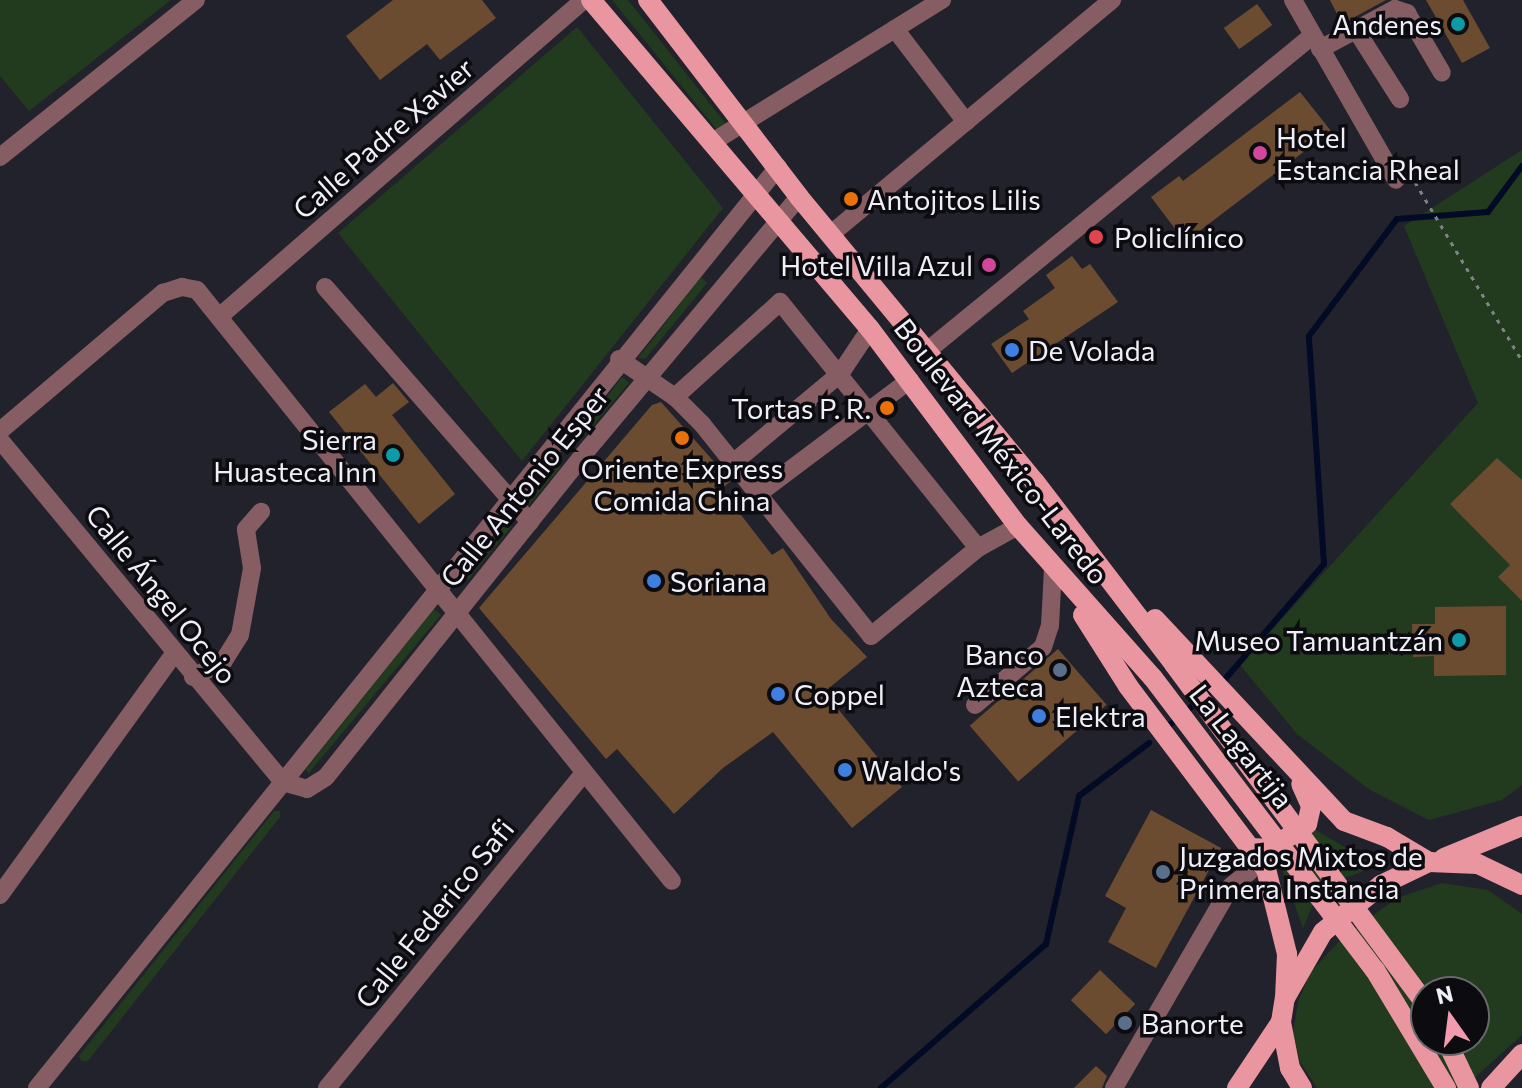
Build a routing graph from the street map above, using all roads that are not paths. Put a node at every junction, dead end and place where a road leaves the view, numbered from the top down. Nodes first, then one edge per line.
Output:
1 (196, 0) edge
2 (584, 0) edge
3 (591, 0) edge
4 (942, 0) edge
5 (650, 1) edge
6 (1102, 3) edge
7 (1296, 5) edge
8 (895, 29) junction
9 (1356, 30) junction
10 (1316, 42) junction
11 (1442, 73) dead end
12 (1400, 99) dead end
13 (742, 120) junction
14 (966, 122) junction
15 (711, 143) junction
16 (0, 157) edge
17 (778, 167) junction
18 (1396, 180) road end
19 (755, 193) junction
20 (799, 197) junction
21 (778, 221) junction
22 (831, 234) junction
23 (325, 287) dead end
24 (219, 317) junction
25 (870, 329) junction
26 (927, 351) junction
27 (619, 359) junction
28 (840, 374) junction
29 (647, 379) junction
30 (910, 380) junction
31 (675, 397) junction
32 (868, 408) junction
33 (0, 431) edge
34 (560, 436) junction
35 (0, 440) edge
36 (583, 455) junction
37 (733, 463) junction
38 (1035, 482) junction
39 (758, 494) junction
40 (510, 500) junction
41 (261, 512) dead end
42 (530, 522) junction
43 (1018, 526) junction
44 (978, 548) junction
45 (1053, 568) junction
46 (435, 587) junction
47 (458, 615) junction
48 (173, 655) junction
49 (1174, 664) joint
50 (193, 677) junction
51 (1153, 678) joint
52 (975, 705) dead end
53 (584, 773) junction
54 (1299, 779) junction
55 (283, 782) junction
56 (1522, 826) edge
57 (1250, 848) junction
58 (1434, 861) junction
59 (672, 881) dead end
60 (1522, 885) edge
61 (0, 895) edge
62 (1410, 982) edge
63 (1285, 998) junction
64 (1281, 1022) junction
65 (1522, 1054) edge
66 (1454, 1056) edge
67 (37, 1088) edge
68 (327, 1088) edge
69 (1114, 1088) edge
70 (1237, 1088) edge
71 (1302, 1088) edge
72 (1446, 1088) edge
73 (1469, 1088) edge
74 (1491, 1088) edge

1 - 16 street
2 - 24 street, Calle Padre Xavier
3 - 15 main road, Boulevard México-Laredo
4 - 8 street
5 - 13 main road, Boulevard México-Laredo
6 - 14 street
7 - 10 street
8 - 13 street
8 - 14 street
9 - 10 street
9 - 11 street
9 - 12 street
10 - 18 street
10 - 26 street
13 - 15 street
13 - 17 main road, Boulevard México-Laredo
14 - 22 street
15 - 19 main road, Boulevard México-Laredo
17 - 19 street, Calle Antonio Esper
17 - 20 main road, Boulevard México-Laredo
19 - 21 main road, Boulevard México-Laredo
19 - 27 street, Calle Antonio Esper
20 - 21 street, Calle Antonio Esper
20 - 22 main road, Boulevard México-Laredo
21 - 25 main road, Boulevard México-Laredo
21 - 29 street, Calle Antonio Esper
22 - 26 main road, Boulevard México-Laredo
23 - 40 street
24 - 33 street
24 - 46 street
25 - 28 street
25 - 30 main road, Boulevard México-Laredo
26 - 38 main road, Boulevard México-Laredo
27 - 29 street
27 - 34 street, Calle Antonio Esper
28 - 31 street
28 - 32 street
28 - 37 street
29 - 31 street
29 - 36 street, Calle Antonio Esper
30 - 32 street
30 - 43 main road, Boulevard México-Laredo
31 - 37 street
32 - 39 street
32 - 44 street
34 - 36 street
34 - 40 street, Calle Antonio Esper
35 - 48 street, Calle Ángel Ocejo
36 - 42 street, Calle Antonio Esper
37 - 39 street
38 - 49 main road, Boulevard México-Laredo
38 - 54 main road
39 - 44 street
40 - 42 street
40 - 46 street, Calle Antonio Esper
41 - 50 street
42 - 47 street, Calle Antonio Esper
43 - 44 street
43 - 45 main road, Boulevard México-Laredo
45 - 51 main road, Boulevard México-Laredo
45 - 52 street
45 - 57 main road
46 - 47 street
46 - 55 street, Calle Antonio Esper
47 - 53 street
47 - 55 street, Calle Antonio Esper
48 - 50 street, Calle Ángel Ocejo
48 - 61 street
49 - 62 main road, La Lagartija, bridge
50 - 55 street, Calle Ángel Ocejo
51 - 72 main road, La Lagartija, bridge
53 - 59 street
53 - 68 street, Calle Federico Safi
54 - 57 main road
54 - 58 main road
55 - 67 street, Calle Antonio Esper
56 - 58 main road
57 - 63 main road
57 - 69 street
58 - 60 main road
58 - 63 main road
63 - 64 main road
64 - 70 main road
64 - 71 main road
65 - 74 main road
66 - 73 main road

